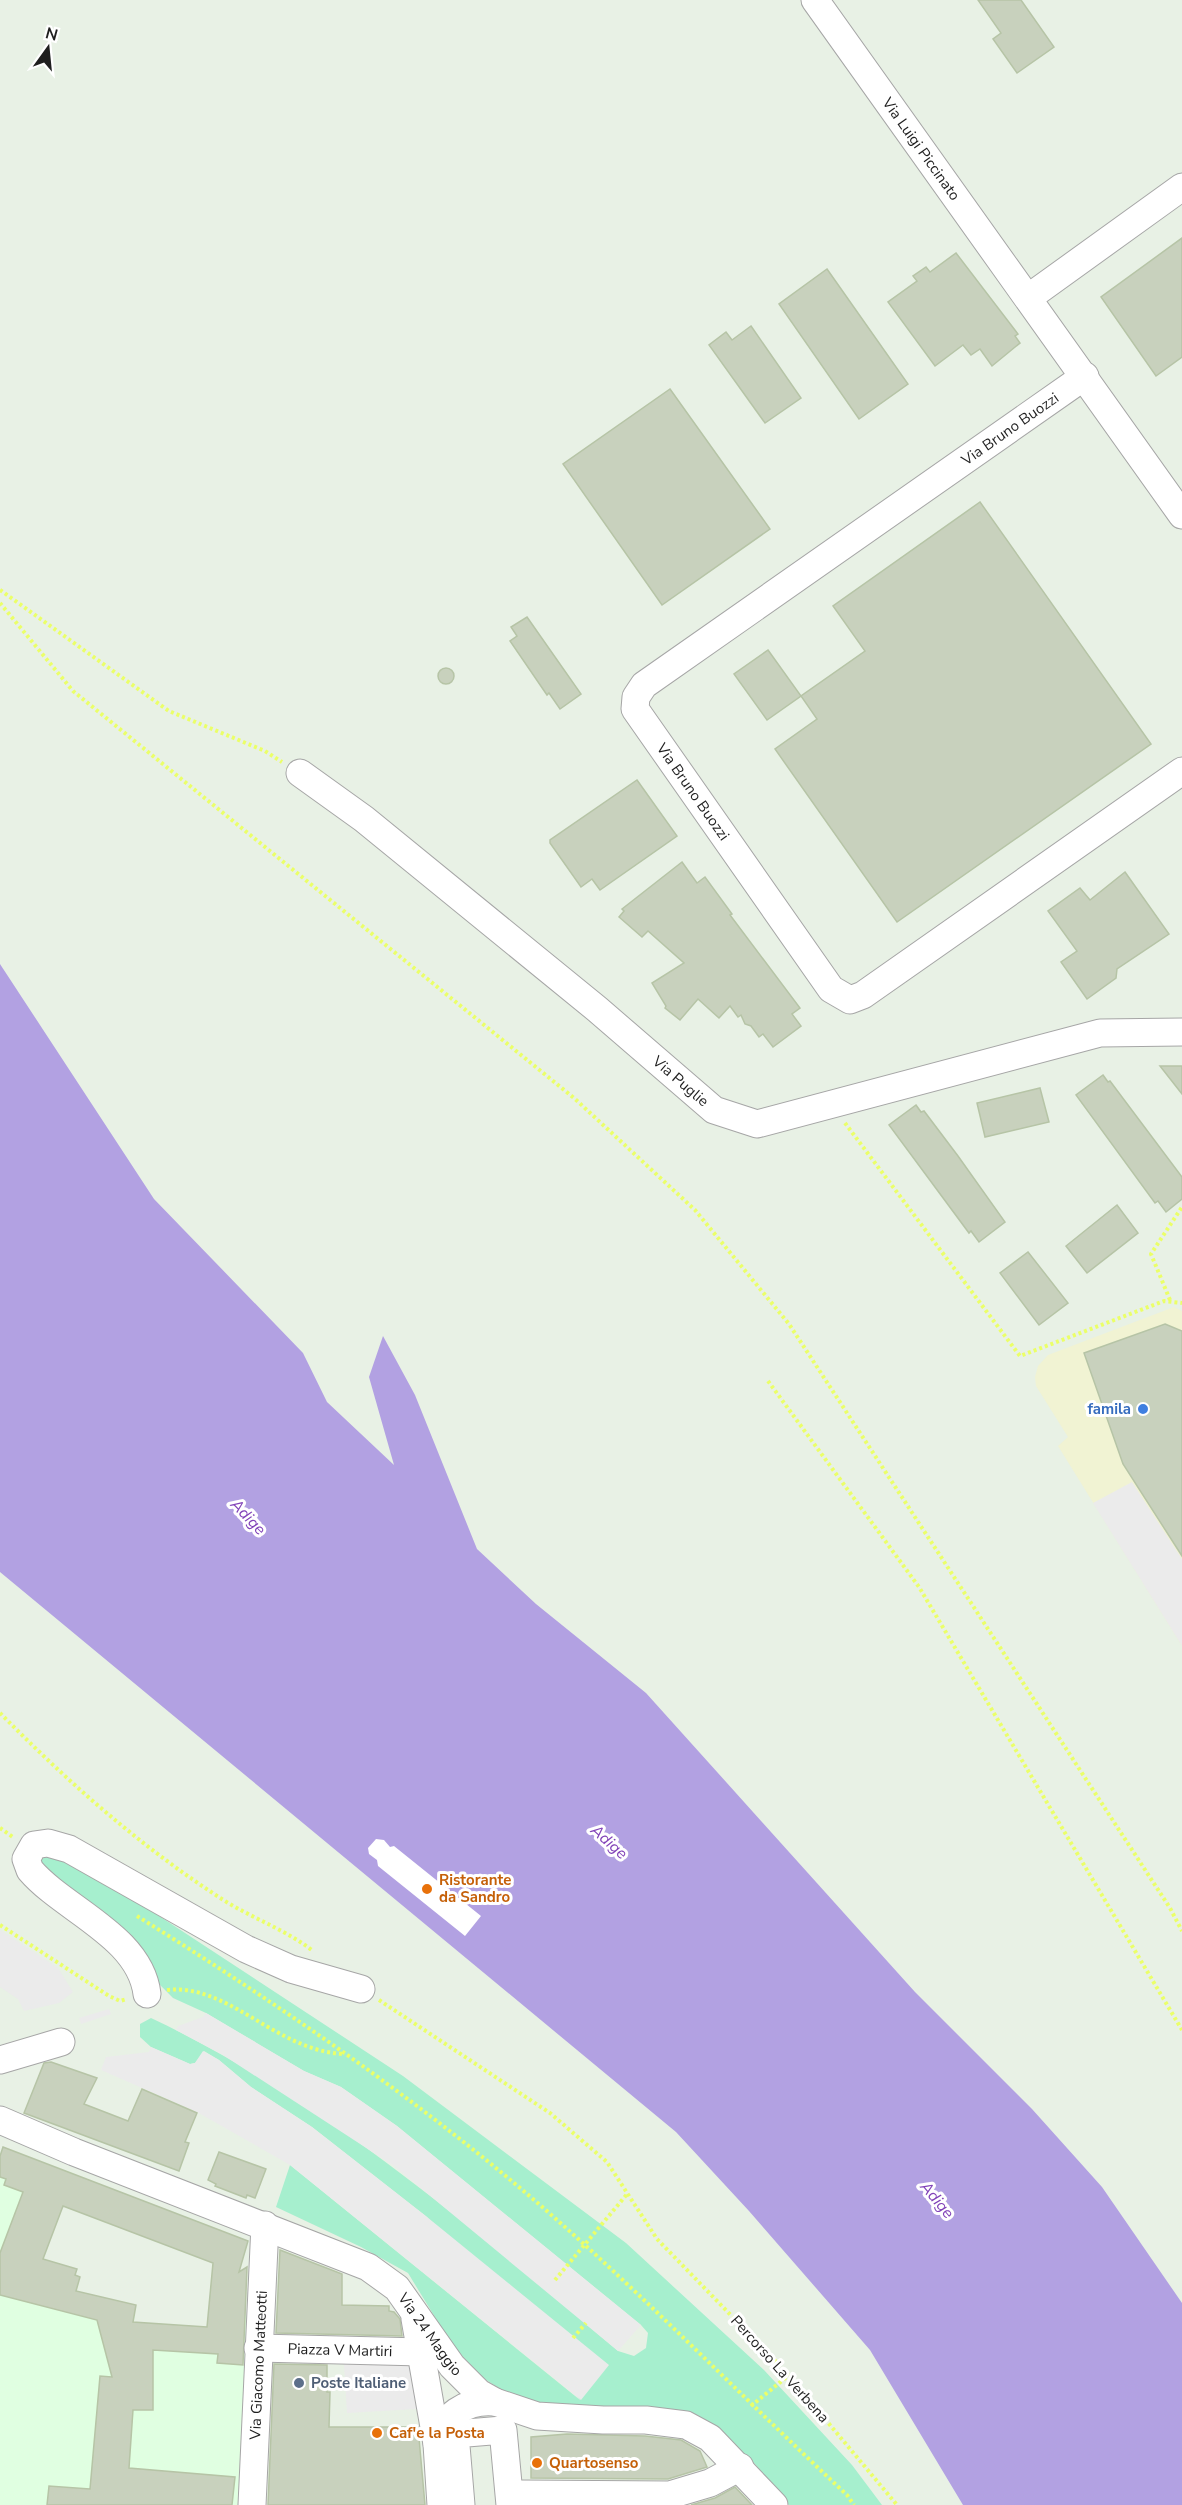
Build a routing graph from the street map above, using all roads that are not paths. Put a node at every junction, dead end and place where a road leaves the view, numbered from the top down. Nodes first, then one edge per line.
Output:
1 (815, 0) edge
2 (1182, 187) edge
3 (1028, 298) junction
4 (1085, 376) junction
5 (1182, 515) edge
6 (1182, 771) edge
7 (300, 773) road end
8 (1182, 1032) edge
9 (361, 1989) dead end
10 (147, 1994) dead end
11 (61, 2042) dead end
12 (0, 2060) edge
13 (0, 2120) edge
14 (0, 2132) edge
15 (74, 2152) junction
16 (266, 2225) junction
17 (407, 2299) junction
18 (258, 2348) junction
19 (424, 2364) junction
20 (494, 2399) junction
21 (437, 2444) junction
22 (740, 2467) junction
23 (517, 2501) edge
24 (252, 2505) edge
25 (441, 2505) edge
26 (461, 2505) edge
27 (774, 2505) edge

1 - 3 street, Via Luigi Piccinato
2 - 3 street
3 - 4 street, Via Luigi Piccinato
4 - 5 street, Via Luigi Piccinato
4 - 6 street, Via Bruno Buozzi
7 - 8 street, Via Puglie
9 - 10 street
11 - 12 street
13 - 15 street, Via 24 Maggio
14 - 15 street, Via 24 Maggio
15 - 16 street, Via 24 Maggio
16 - 17 street, Via 24 Maggio
16 - 18 street, Via Giacomo Matteotti
17 - 19 street
17 - 20 street, Via 24 Maggio
18 - 19 street, Piazza V Martiri
18 - 24 street, Via Giacomo Matteotti
19 - 20 street, Piazza V Martiri
19 - 21 street
20 - 21 street
20 - 22 street
20 - 23 street
21 - 25 street
22 - 23 street
22 - 27 street
23 - 26 street

